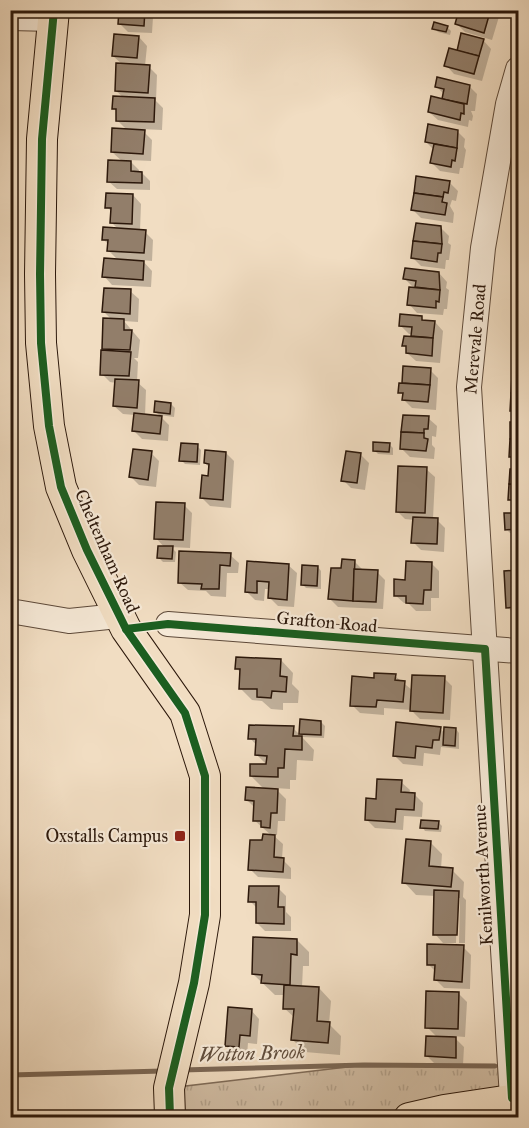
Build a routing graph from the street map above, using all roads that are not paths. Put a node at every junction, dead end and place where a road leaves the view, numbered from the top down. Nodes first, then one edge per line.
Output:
1 (53, 15) edge
2 (10, 18) edge
3 (519, 69) edge
4 (118, 616) junction
5 (13, 619) edge
6 (168, 624) dead end
7 (485, 649) junction
8 (519, 651) edge
9 (515, 1099) edge
10 (171, 1100) edge
11 (409, 1118) edge

1 - 2 street
1 - 4 main road, Cheltenham Road
3 - 7 street, Merevale Road
4 - 5 street
4 - 10 main road, Cheltenham Road
6 - 7 street, Grafton Road
7 - 8 street, Grafton Road
7 - 9 street, Kenilworth Avenue
9 - 11 main road

